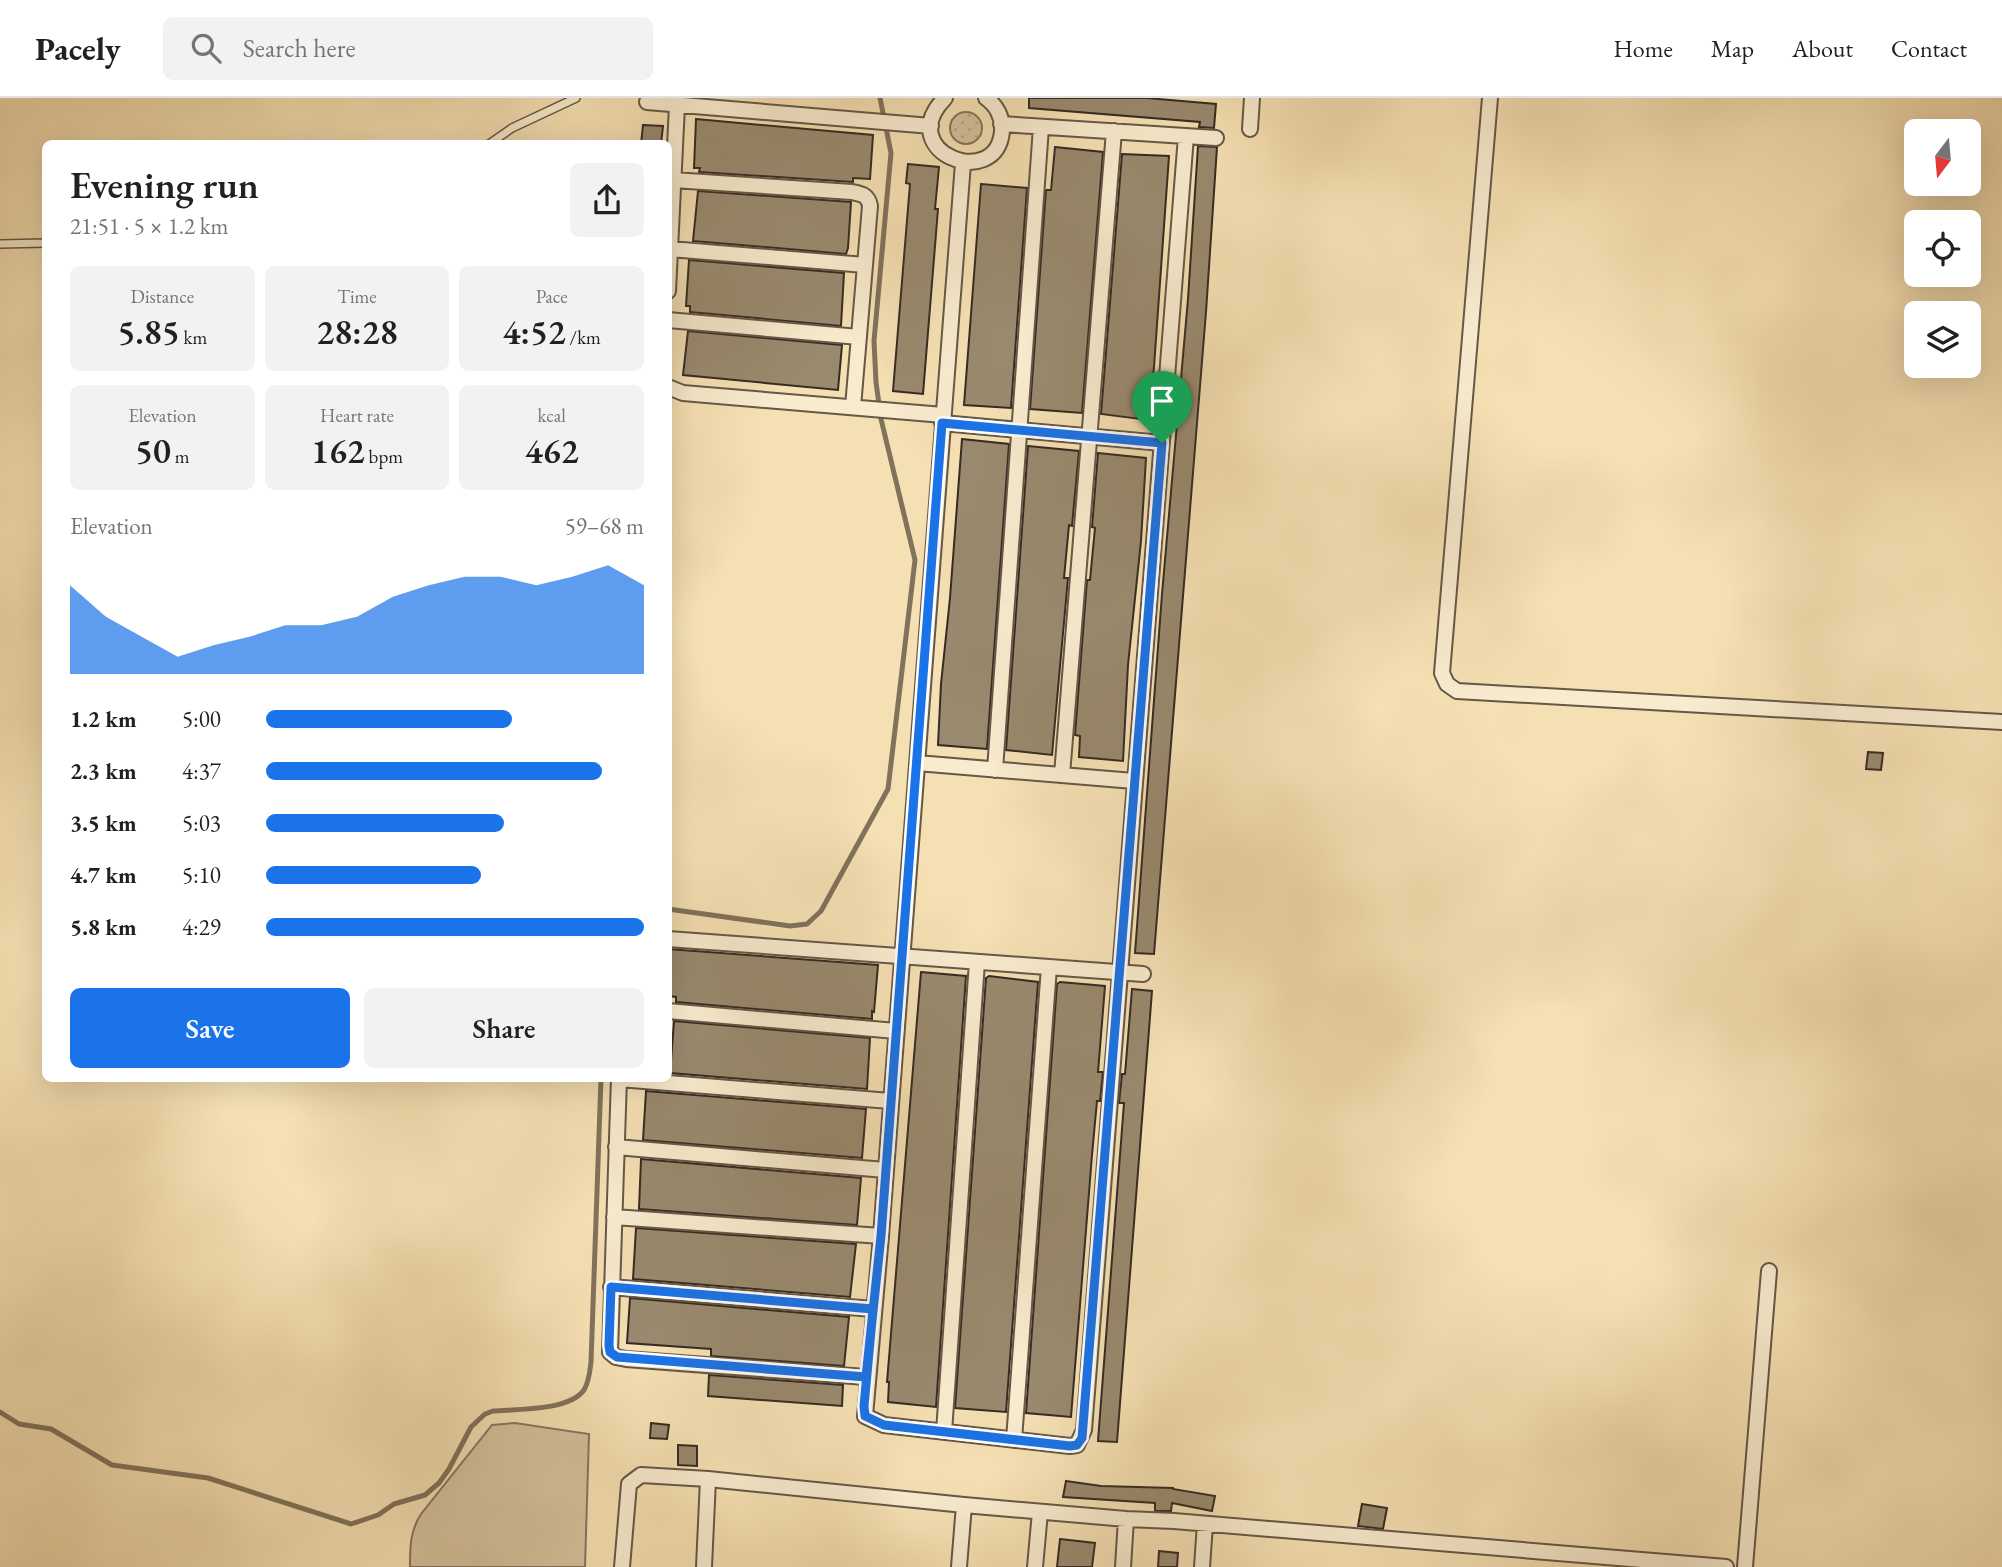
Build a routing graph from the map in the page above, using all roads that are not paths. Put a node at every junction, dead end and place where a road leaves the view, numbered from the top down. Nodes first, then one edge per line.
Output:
1 (576, 98) edge
2 (945, 98) edge
3 (986, 98) edge
4 (1252, 98) edge
5 (1489, 98) edge
6 (647, 102) dead end
7 (677, 105) junction
8 (1001, 124) junction
9 (931, 126) junction
10 (1041, 127) junction
11 (1250, 128) dead end
12 (1114, 131) junction
13 (1186, 136) junction
14 (1216, 138) dead end
15 (495, 140) edge
16 (963, 163) junction
17 (673, 180) junction
18 (672, 203) edge
19 (42, 243) edge
20 (0, 244) edge
21 (672, 249) edge
22 (865, 265) junction
23 (672, 320) edge
24 (859, 337) junction
25 (672, 389) edge
26 (853, 407) junction
27 (943, 419) junction
28 (1020, 430) junction
29 (1091, 436) junction
30 (1162, 443) junction
31 (2002, 722) edge
32 (917, 763) junction
33 (995, 770) junction
34 (1062, 775) junction
35 (1134, 781) junction
36 (672, 939) edge
37 (901, 956) junction
38 (977, 962) junction
39 (1049, 967) junction
40 (1119, 972) junction
41 (1143, 974) dead end
42 (672, 1011) edge
43 (895, 1031) junction
44 (619, 1082) edge
45 (666, 1082) edge
46 (890, 1101) junction
47 (616, 1147) junction
48 (885, 1170) junction
49 (614, 1217) junction
50 (881, 1236) junction
51 (1769, 1271) dead end
52 (611, 1287) junction
53 (873, 1309) junction
54 (866, 1377) junction
55 (944, 1432) junction
56 (1014, 1440) junction
57 (708, 1479) junction
58 (964, 1505) junction
59 (1040, 1512) junction
60 (1126, 1519) junction
61 (1205, 1524) junction
62 (622, 1567) edge
63 (704, 1567) edge
64 (958, 1567) edge
65 (1035, 1567) edge
66 (1123, 1567) edge
67 (1202, 1567) edge
68 (1726, 1567) edge
69 (1745, 1567) edge

1 - 15 lane
2 - 9 street
3 - 8 street
4 - 11 street
5 - 31 street
6 - 7 street
7 - 9 street
7 - 17 street
8 - 10 street
8 - 16 street
9 - 16 street
10 - 12 street
10 - 28 street
12 - 13 street
12 - 29 street
13 - 14 street
13 - 30 street
16 - 27 street
17 - 18 street
17 - 22 street
19 - 20 lane
21 - 22 street
22 - 24 street
23 - 24 street
24 - 26 street
25 - 26 street
26 - 27 street
27 - 28 street
27 - 32 street
28 - 29 street
28 - 33 street
29 - 30 street
29 - 34 street
30 - 35 street
32 - 33 street
32 - 37 street
33 - 34 street
34 - 35 street
35 - 40 street
36 - 37 street
37 - 38 street
37 - 43 street
38 - 39 street
38 - 55 street
39 - 40 street
39 - 56 street
40 - 41 street
40 - 56 street
42 - 43 street
43 - 46 street
44 - 47 street
45 - 46 street
46 - 48 street
47 - 48 street
47 - 49 street
48 - 50 street
49 - 50 street
49 - 52 street
50 - 53 street
51 - 69 street
52 - 53 street
52 - 54 street
53 - 54 street
54 - 55 street
55 - 56 street
57 - 58 street
57 - 62 street
57 - 63 street
58 - 59 street
58 - 64 street
59 - 60 street
59 - 65 street
60 - 61 street
60 - 66 street
61 - 67 street
61 - 68 street

